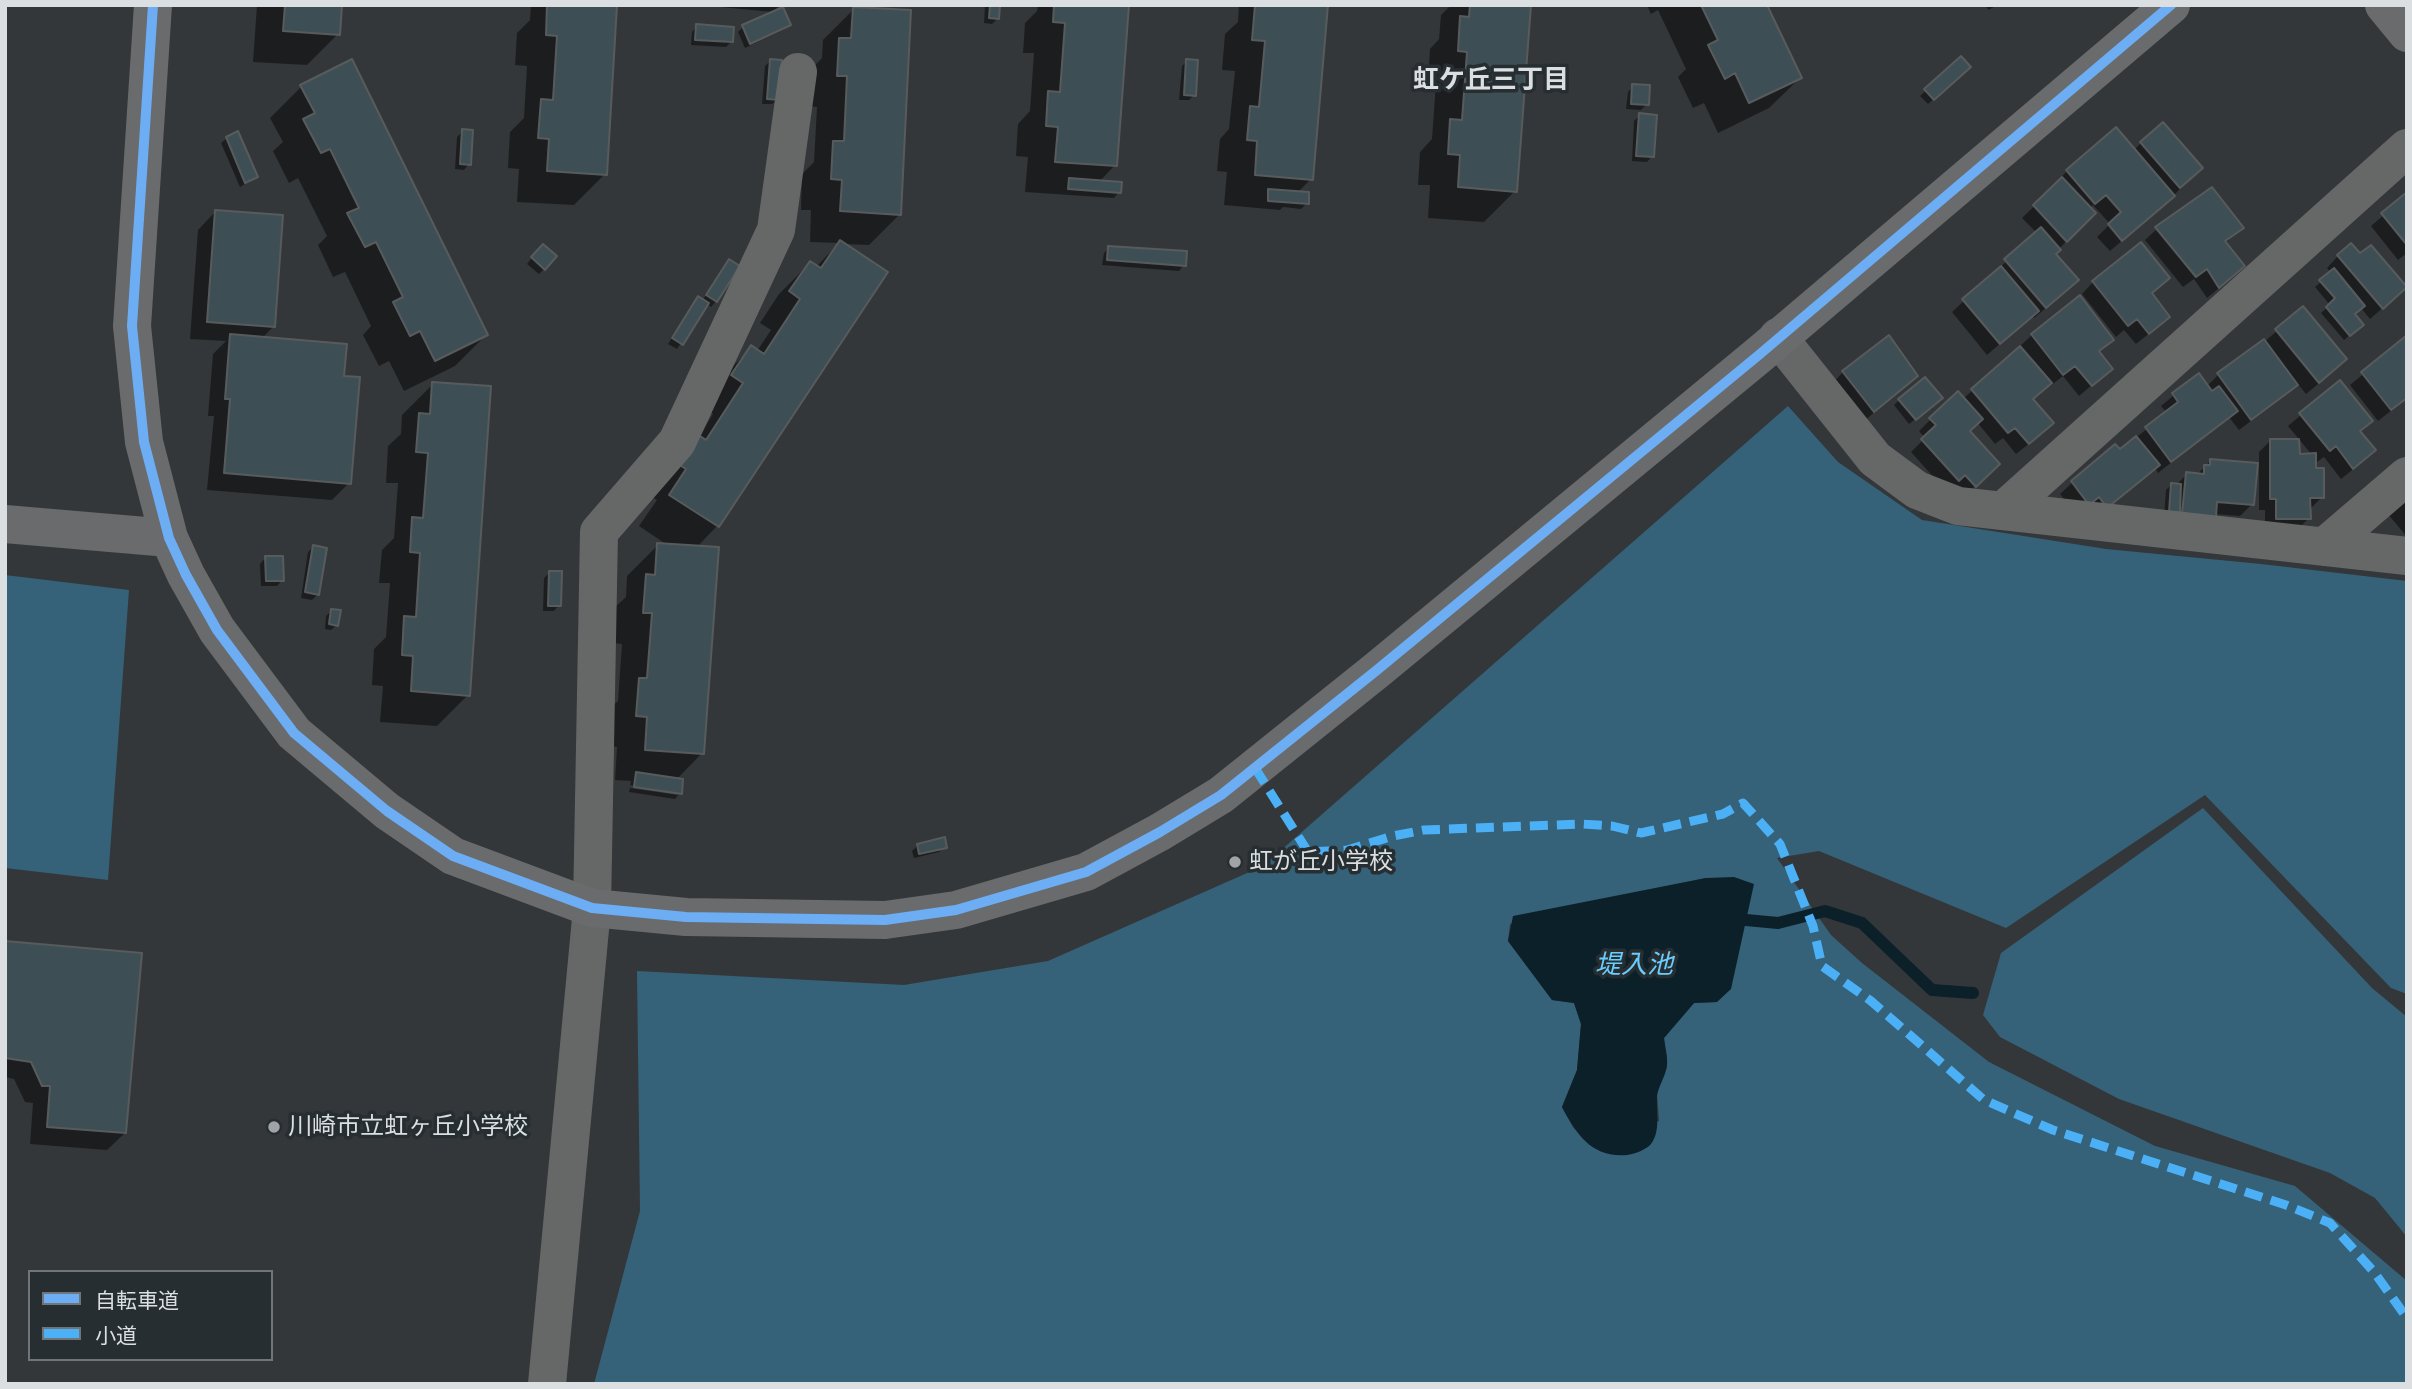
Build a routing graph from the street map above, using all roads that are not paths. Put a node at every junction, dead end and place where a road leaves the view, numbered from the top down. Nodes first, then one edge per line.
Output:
1 (153, 5) edge
2 (2171, 5) edge
3 (2384, 5) edge
4 (2407, 33) edge
5 (798, 72) dead end
6 (2407, 148) edge
7 (1778, 337) junction
8 (2407, 476) edge
9 (2004, 510) junction
10 (5, 524) edge
11 (169, 538) junction
12 (2324, 547) junction
13 (2407, 556) edge
14 (592, 908) junction
15 (547, 1384) edge

1 - 11 street
2 - 7 street
3 - 4 street
5 - 14 street
6 - 9 street
7 - 9 street
7 - 14 street
8 - 12 street
9 - 12 street
10 - 11 street
11 - 14 street
12 - 13 street
14 - 15 street

